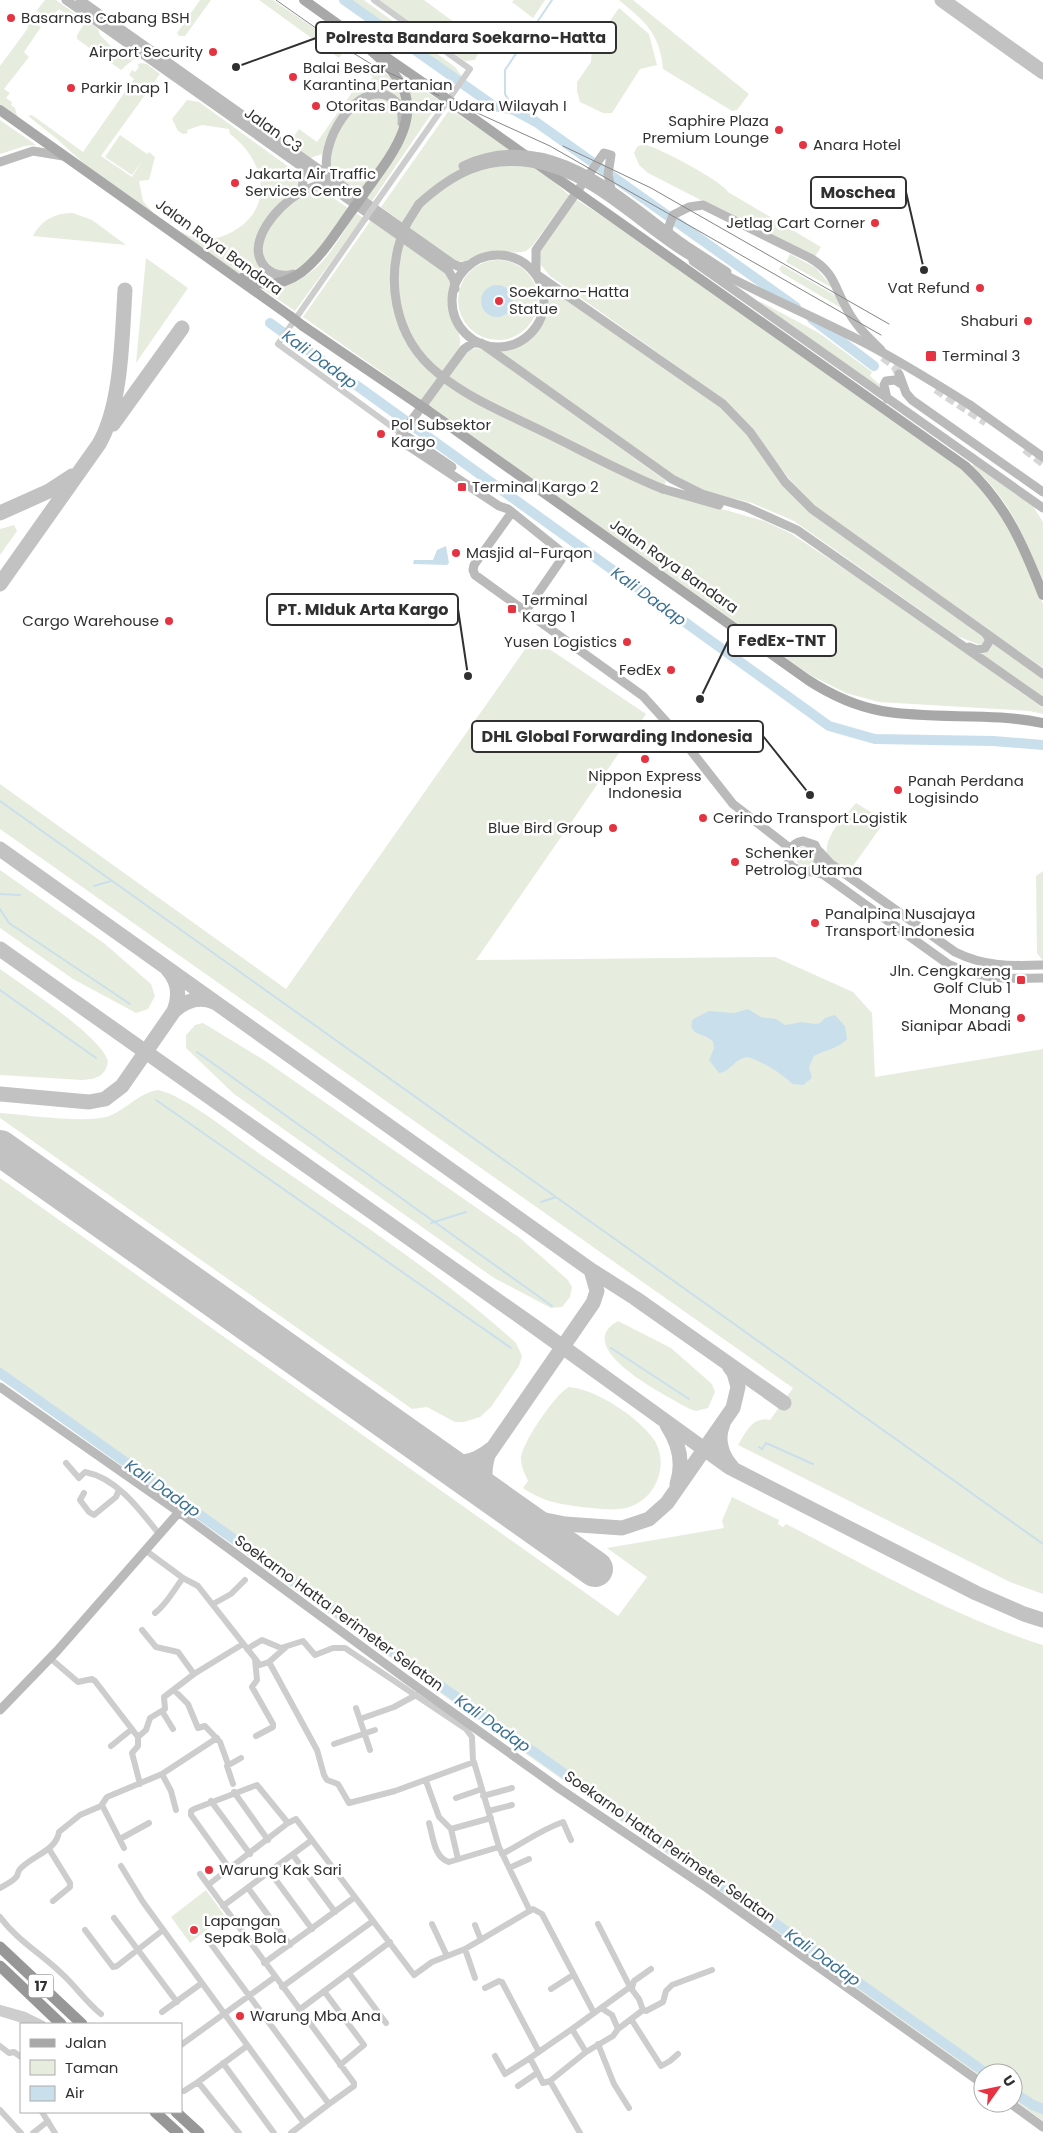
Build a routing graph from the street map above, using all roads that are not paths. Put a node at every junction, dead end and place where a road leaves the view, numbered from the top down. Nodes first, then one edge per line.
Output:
1 (66, 0) edge
2 (80, 0) edge
3 (304, 0) edge
4 (374, 0) edge
5 (355, 37) junction
6 (0, 110) edge
7 (394, 149) junction
8 (328, 152) junction
9 (19, 154) junction
10 (66, 156) junction
11 (0, 162) edge
12 (305, 164) junction
13 (0, 167) edge
14 (327, 179) junction
15 (299, 193) junction
16 (418, 204) junction
17 (674, 248) junction
18 (324, 249) junction
19 (536, 250) junction
20 (516, 258) junction
21 (217, 264) junction
22 (471, 264) junction
23 (536, 274) junction
24 (455, 289) junction
25 (464, 331) junction
26 (480, 343) junction
27 (464, 349) junction
28 (872, 351) tunnel mouth
29 (893, 362) tunnel mouth
30 (899, 374) tunnel mouth
31 (902, 385) junction
32 (887, 399) junction
33 (402, 433) junction
34 (1043, 457) edge
35 (1043, 492) edge
36 (1043, 508) edge
37 (510, 511) junction
38 (768, 516) junction
39 (1043, 595) edge
40 (525, 612) junction
41 (984, 631) junction
42 (955, 640) junction
43 (1043, 674) edge
44 (1043, 702) edge
45 (1043, 723) edge
46 (791, 849) junction
47 (819, 851) junction
48 (808, 872) junction
49 (939, 942) junction
50 (932, 953) junction
51 (972, 960) junction
52 (1032, 965) junction
53 (1043, 965) edge
54 (967, 972) junction
55 (1033, 978) junction
56 (1043, 978) edge
57 (0, 1387) edge
58 (66, 1464) dead end
59 (119, 1490) junction
60 (84, 1493) dead end
61 (179, 1512) junction
62 (159, 1534) junction
63 (145, 1550) junction
64 (183, 1578) junction
65 (245, 1580) dead end
66 (213, 1604) junction
67 (155, 1613) dead end
68 (142, 1630) dead end
69 (245, 1647) junction
70 (286, 1647) junction
71 (50, 1658) junction
72 (254, 1659) junction
73 (270, 1662) junction
74 (194, 1674) junction
75 (174, 1690) junction
76 (416, 1695) junction
77 (356, 1708) dead end
78 (0, 1710) edge
79 (162, 1711) junction
80 (360, 1719) junction
81 (173, 1729) dead end
82 (132, 1730) junction
83 (375, 1730) dead end
84 (364, 1733) junction
85 (256, 1736) dead end
86 (138, 1738) junction
87 (216, 1738) junction
88 (334, 1744) dead end
89 (111, 1746) dead end
90 (370, 1750) dead end
91 (241, 1758) dead end
92 (472, 1762) junction
93 (228, 1764) junction
94 (162, 1774) junction
95 (426, 1781) junction
96 (140, 1784) junction
97 (233, 1784) dead end
98 (512, 1788) dead end
99 (234, 1792) junction
100 (482, 1792) junction
101 (456, 1798) dead end
102 (211, 1801) junction
103 (102, 1805) junction
104 (512, 1805) dead end
105 (176, 1810) dead end
106 (490, 1815) junction
107 (149, 1823) dead end
108 (288, 1823) junction
109 (429, 1823) dead end
110 (451, 1829) junction
111 (120, 1839) junction
112 (268, 1840) junction
113 (312, 1840) junction
114 (571, 1840) dead end
115 (499, 1847) junction
116 (124, 1848) dead end
117 (49, 1849) junction
118 (250, 1854) junction
119 (502, 1854) junction
120 (293, 1855) junction
121 (458, 1860) junction
122 (529, 1860) dead end
123 (121, 1866) dead end
124 (229, 1868) junction
125 (509, 1868) junction
126 (270, 1872) junction
127 (200, 1874) dead end
128 (208, 1885) junction
129 (0, 1888) edge
130 (248, 1888) junction
131 (355, 1897) junction
132 (53, 1901) dead end
133 (223, 1906) junction
134 (530, 1911) junction
135 (334, 1912) junction
136 (0, 1917) edge
137 (114, 1918) dead end
138 (373, 1921) junction
139 (432, 1924) dead end
140 (598, 1924) dead end
141 (475, 1925) dead end
142 (312, 1929) junction
143 (85, 1930) dead end
144 (163, 1930) junction
145 (208, 1940) dead end
146 (481, 1940) junction
147 (390, 1942) junction
148 (290, 1945) junction
149 (0, 1947) edge
150 (464, 1949) junction
151 (138, 1950) junction
152 (447, 1956) junction
153 (264, 1963) junction
154 (0, 1966) edge
155 (651, 1969) dead end
156 (712, 1970) dead end
157 (349, 1973) junction
158 (573, 1975) junction
159 (275, 1978) junction
160 (475, 1978) dead end
161 (202, 1983) junction
162 (282, 1988) junction
163 (485, 1988) dead end
164 (631, 1988) junction
165 (551, 1989) dead end
166 (324, 1991) junction
167 (249, 1996) junction
168 (177, 2002) junction
169 (0, 2008) edge
170 (601, 2008) junction
171 (299, 2010) junction
172 (642, 2010) junction
173 (162, 2012) dead end
174 (0, 2013) edge
175 (594, 2013) junction
176 (101, 2014) dead end
177 (224, 2014) junction
178 (631, 2019) junction
179 (32, 2023) edge
180 (41, 2023) edge
181 (60, 2023) edge
182 (81, 2023) edge
183 (386, 2023) dead end
184 (572, 2029) junction
185 (618, 2029) junction
186 (182, 2044) edge
187 (598, 2044) junction
188 (0, 2046) edge
189 (247, 2046) junction
190 (539, 2052) junction
191 (586, 2052) junction
192 (678, 2054) dead end
193 (20, 2056) edge
194 (495, 2056) dead end
195 (530, 2058) junction
196 (223, 2063) junction
197 (340, 2065) junction
198 (537, 2073) junction
199 (973, 2077) edge
200 (550, 2081) junction
201 (198, 2082) junction
202 (518, 2086) dead end
203 (184, 2091) dead end
204 (330, 2104) junction
205 (629, 2108) dead end
206 (0, 2110) edge
207 (1023, 2112) edge
208 (43, 2113) edge
209 (156, 2113) edge
210 (177, 2113) edge
211 (48, 2121) junction
212 (304, 2123) junction
213 (1043, 2127) edge
214 (21, 2133) edge
215 (33, 2133) edge
216 (55, 2133) edge
217 (178, 2133) edge
218 (199, 2133) edge
219 (239, 2133) edge
220 (274, 2133) edge
221 (290, 2133) edge
222 (579, 2133) edge

1 - 12 street, Jalan C3
2 - 12 street, Jalan C3
3 - 5 main road
4 - 33 street, bridge
5 - 7 main road
5 - 39 main road, bridge
6 - 10 main road, Jalan Raya Bandara
7 - 8 street
7 - 18 main road, bridge
8 - 12 street
8 - 14 street
9 - 10 street
9 - 11 street
9 - 13 street
10 - 21 main road, Jalan Raya Bandara
12 - 14 street, Jalan C3
12 - 15 street
14 - 15 street
14 - 22 street, Jalan C3
14 - 24 street, Jalan C3
15 - 18 street
16 - 28 street, bridge
16 - 34 street, bridge
16 - 38 street, bridge
17 - 19 street
17 - 29 street
17 - 32 street
18 - 21 main road
19 - 20 street
19 - 23 street
20 - 22 street
20 - 23 street
21 - 45 main road, Jalan Raya Bandara, bridge
22 - 24 street
23 - 26 street
23 - 41 street
24 - 25 street
25 - 26 street
25 - 27 street
26 - 27 street
26 - 38 street
27 - 33 street
30 - 31 street
31 - 32 street
31 - 35 street
32 - 36 street
33 - 37 street
37 - 40 street
37 - 40 street
38 - 42 street
40 - 46 street
41 - 42 street
41 - 43 street
42 - 44 street
46 - 47 street
46 - 48 street
47 - 48 street
47 - 49 street
48 - 50 street
49 - 50 street
49 - 51 street
50 - 54 street
51 - 52 street
51 - 54 street
52 - 53 street
52 - 55 street
54 - 55 street
55 - 56 street
57 - 61 street, Soekarno Hatta Perimeter Selatan
58 - 59 street
59 - 60 street
59 - 62 street
61 - 62 street
61 - 199 street, Soekarno Hatta Perimeter Selatan
62 - 63 street
63 - 64 street
63 - 71 street
64 - 66 street
64 - 67 street
65 - 66 street
66 - 69 street
68 - 74 street
69 - 70 street
69 - 72 street
69 - 74 street
70 - 73 street
70 - 76 street
71 - 78 street
71 - 82 street
72 - 73 street
72 - 85 street
73 - 95 street
74 - 75 street
75 - 79 street
75 - 87 street
76 - 80 street
76 - 92 street
77 - 80 street
79 - 81 street
79 - 86 street
80 - 84 street
82 - 86 street
82 - 89 street
83 - 84 street
84 - 88 street
84 - 90 street
86 - 96 street
87 - 93 street
87 - 94 street
91 - 93 street
92 - 95 street
92 - 100 street
93 - 97 street
94 - 96 street
94 - 105 street
95 - 110 street
96 - 103 street
98 - 100 street
99 - 102 street
99 - 108 street
99 - 112 street
100 - 101 street
100 - 106 street
102 - 118 street
102 - 124 street
103 - 111 street
103 - 117 street
104 - 106 street
106 - 110 street
106 - 115 street
107 - 111 street
108 - 112 street
108 - 113 street
109 - 121 street
110 - 121 street
111 - 116 street
112 - 118 street
113 - 120 street
113 - 131 street
114 - 119 street
115 - 119 street
115 - 121 street
117 - 129 street
117 - 132 street
118 - 124 street
119 - 125 street
120 - 126 street
120 - 135 street
122 - 125 street
123 - 144 street
124 - 128 street
125 - 134 street
126 - 130 street
126 - 142 street
127 - 128 street
128 - 133 street
130 - 133 street
130 - 148 street
131 - 135 street
131 - 138 street
133 - 153 street
134 - 146 street
134 - 158 street
135 - 142 street
136 - 176 street
137 - 151 street
138 - 147 street
138 - 162 street
139 - 152 street
140 - 164 street
141 - 146 street
142 - 148 street
143 - 151 street
144 - 151 street
144 - 161 street
145 - 167 street
146 - 150 street
147 - 152 street
147 - 157 street
148 - 153 street
149 - 182 highway, 17
150 - 152 street
150 - 160 street
151 - 168 street
153 - 159 street
154 - 181 highway, 17
155 - 164 street
156 - 172 street
157 - 166 street
157 - 183 street
158 - 165 street
158 - 175 street
159 - 162 street
159 - 167 street
161 - 168 street
161 - 177 street
162 - 171 street
163 - 190 street
164 - 170 street
164 - 172 street
166 - 171 street
166 - 197 street
167 - 177 street
167 - 204 street
168 - 173 street
169 - 180 street
170 - 175 street
170 - 185 street
171 - 197 street
172 - 178 street
174 - 179 street
175 - 184 street
177 - 186 street
177 - 189 street
178 - 185 street
178 - 192 street
184 - 190 street
184 - 191 street
185 - 187 street
187 - 191 street
187 - 205 street
188 - 193 street
189 - 196 street
189 - 212 street
190 - 195 street
191 - 200 street
194 - 195 street
195 - 198 street
196 - 201 street
196 - 220 street
197 - 204 street
198 - 200 street
198 - 202 street
200 - 222 street
201 - 203 street
201 - 219 street
204 - 212 street
206 - 214 street
207 - 213 street
208 - 211 street
209 - 217 highway
210 - 218 highway
211 - 215 street
211 - 216 street
212 - 221 street

